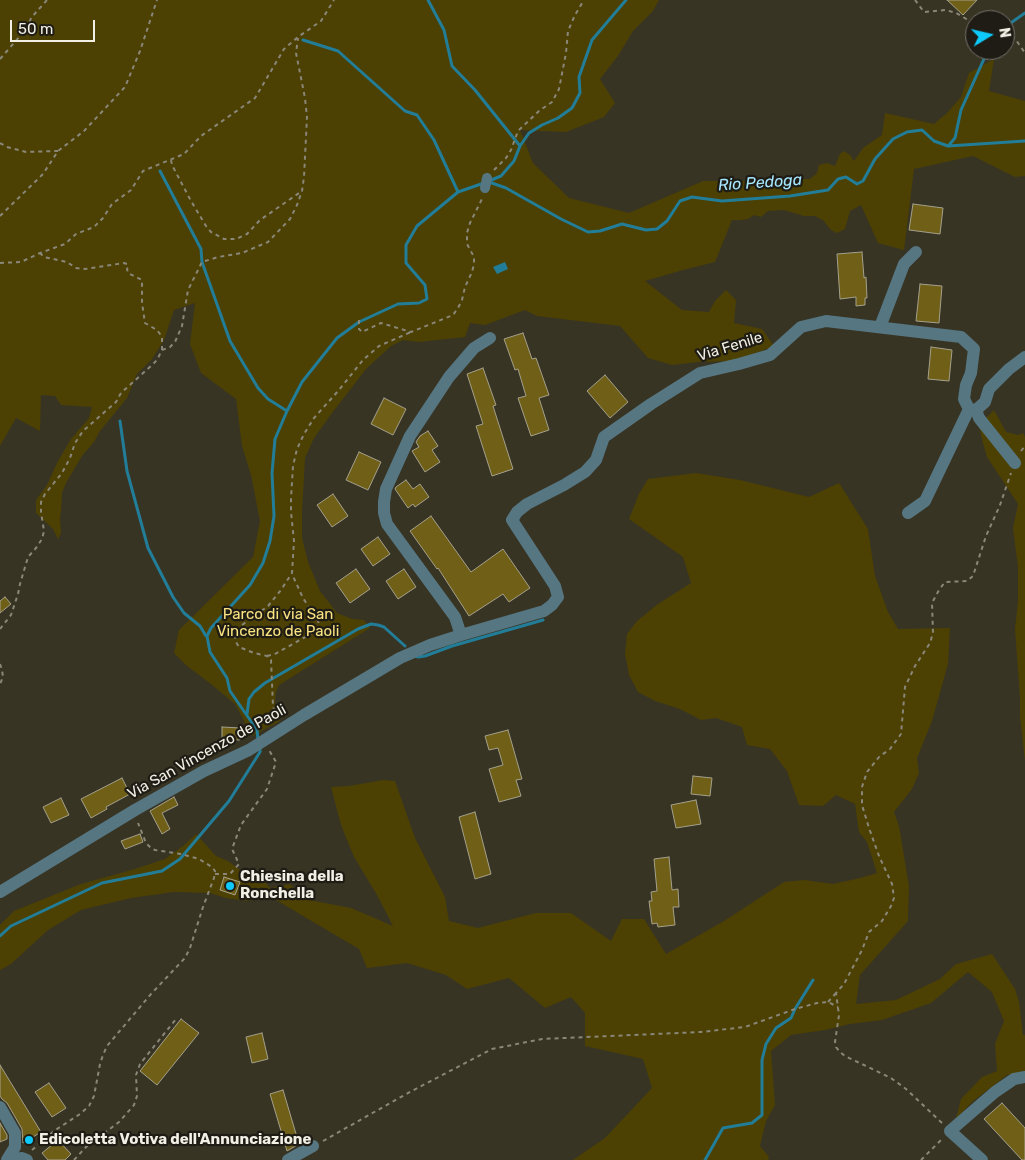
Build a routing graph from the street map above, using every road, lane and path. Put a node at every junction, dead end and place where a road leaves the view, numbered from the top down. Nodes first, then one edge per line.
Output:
1 (47, 0) edge
2 (157, 0) edge
3 (334, 0) edge
4 (584, 0) edge
5 (915, 0) edge
6 (965, 18) edge
7 (298, 37) junction
8 (1015, 39) edge
9 (1025, 53) edge
10 (0, 59) edge
11 (0, 143) edge
12 (58, 151) junction
13 (171, 160) junction
14 (302, 191) junction
15 (0, 216) edge
16 (916, 252) dead end
17 (40, 253) junction
18 (0, 263) edge
19 (359, 320) dead end
20 (880, 327) junction
21 (412, 332) junction
22 (490, 338) dead end
23 (162, 350) junction
24 (1025, 357) edge
25 (972, 409) junction
26 (1025, 446) edge
27 (1015, 463) junction
28 (908, 513) dead end
29 (512, 520) joint
30 (292, 573) junction
31 (0, 629) edge
32 (461, 635) junction
33 (274, 654) junction
34 (267, 656) junction
35 (271, 660) junction
36 (0, 664) edge
37 (0, 684) edge
38 (280, 731) junction
39 (265, 740) junction
40 (135, 810) junction
41 (215, 874) junction
42 (0, 892) edge
43 (836, 993) junction
44 (828, 1002) junction
45 (838, 1007) junction
46 (176, 1019) dead end
47 (1025, 1077) edge
48 (0, 1107) edge
49 (950, 1131) junction
50 (313, 1146) joint
51 (21, 1159) edge
52 (7, 1160) edge
53 (74, 1160) edge
54 (288, 1160) edge
55 (921, 1160) edge
56 (982, 1160) edge

1 - 10 path
2 - 12 path
3 - 7 path
4 - 21 path
5 - 6 path
7 - 13 path
7 - 14 path
8 - 9 path
11 - 12 path
12 - 15 path
13 - 14 path
13 - 17 path
14 - 23 path
16 - 20 street
17 - 18 path
17 - 23 path
19 - 21 path
20 - 25 street, Via Fenile
20 - 29 street, Via Fenile
21 - 30 path
22 - 32 street
23 - 31 path
24 - 25 street
25 - 27 street
25 - 28 street
26 - 27 path
27 - 43 path
29 - 32 street, Via San Vincenzo de Paoli
30 - 33 path
30 - 34 path
32 - 38 street, Via San Vincenzo de Paoli
33 - 34 path
33 - 35 path
34 - 35 path
35 - 38 path
36 - 37 path
38 - 39 street, Via San Vincenzo de Paoli
39 - 40 street, Via San Vincenzo de Paoli
39 - 41 path
40 - 41 path
40 - 42 street, Via San Vincenzo de Paoli
41 - 51 path
43 - 44 path
43 - 45 path
44 - 45 path
44 - 50 path
45 - 49 path
46 - 53 path
47 - 49 street
48 - 52 street
49 - 55 path
49 - 56 street
50 - 54 street

